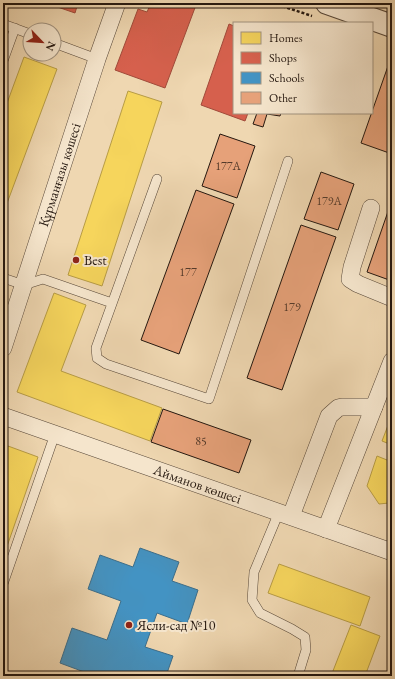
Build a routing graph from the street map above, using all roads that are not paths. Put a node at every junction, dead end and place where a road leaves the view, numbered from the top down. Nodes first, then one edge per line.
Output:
1 (117, 3) edge
2 (322, 11) edge
3 (3, 24) edge
4 (392, 26) edge
5 (15, 28) junction
6 (22, 31) edge
7 (62, 46) edge
8 (97, 59) junction
9 (3, 61) edge
10 (288, 161) dead end
11 (157, 179) dead end
12 (371, 208) dead end
13 (3, 278) edge
14 (24, 285) junction
15 (392, 298) edge
16 (112, 303) junction
17 (3, 348) edge
18 (392, 361) edge
19 (374, 407) junction
20 (3, 416) edge
21 (55, 434) junction
22 (285, 514) junction
23 (326, 529) junction
24 (392, 552) edge
25 (3, 584) edge
26 (298, 676) edge

1 - 8 street, Құрманғазы көшесі
2 - 4 street
3 - 5 lane
5 - 6 lane
5 - 9 lane
7 - 8 lane
8 - 14 street, Құрманғазы көшесі
10 - 16 lane
11 - 16 lane
12 - 15 street
13 - 14 lane
14 - 16 lane
14 - 17 street, Құрманғазы көшесі
18 - 19 street
19 - 22 street
19 - 23 street
20 - 21 street, Айманов көшесі
21 - 22 street, Айманов көшесі
21 - 25 lane
22 - 23 street, Айманов көшесі
22 - 26 lane
23 - 24 street, Айманов көшесі

